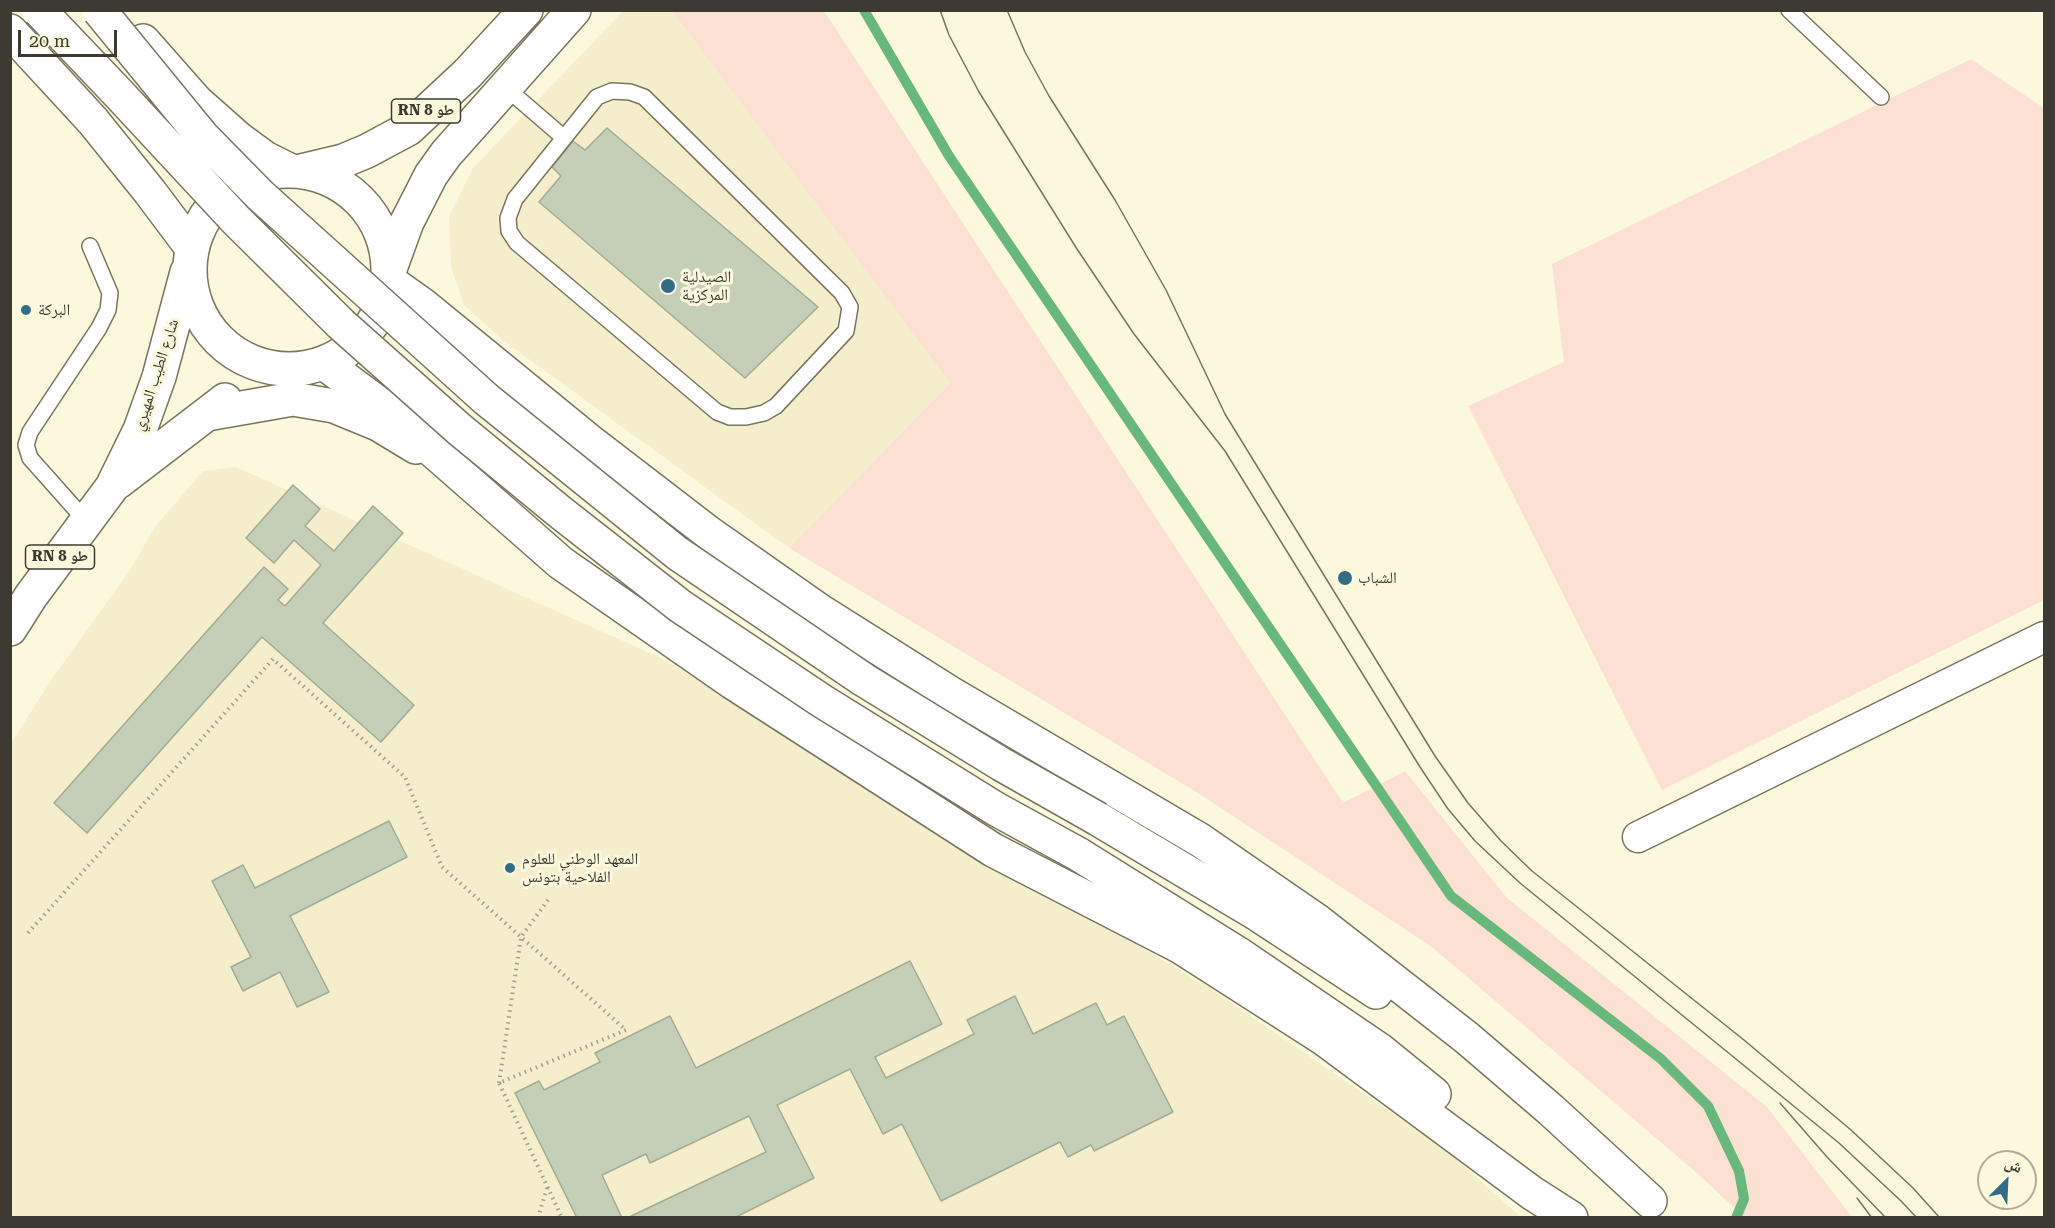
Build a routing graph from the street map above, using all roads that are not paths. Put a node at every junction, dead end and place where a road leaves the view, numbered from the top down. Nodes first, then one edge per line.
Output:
1 (39, 10) edge
2 (99, 10) edge
3 (117, 10) edge
4 (526, 10) edge
5 (574, 10) edge
6 (1790, 10) edge
7 (10, 31) edge
8 (505, 87) junction
9 (1881, 97) dead end
10 (563, 137) junction
11 (294, 171) junction
12 (90, 246) dead end
13 (191, 254) junction
14 (389, 275) junction
15 (324, 363) junction
16 (291, 369) junction
17 (207, 414) junction
18 (455, 471) junction
19 (112, 487) junction
20 (86, 521) junction
21 (10, 629) edge
22 (2044, 637) edge
23 (1638, 837) dead end
24 (1658, 1209) edge
25 (1570, 1218) edge
26 (1580, 1218) edge

1 - 26 main road, bridge
2 - 24 main road, bridge
3 - 11 main road
4 - 11 main road, RN 8 طو
5 - 8 main road
6 - 9 lane
7 - 13 main road
8 - 10 lane
8 - 14 main road
10 - 10 lane
11 - 13 main road
11 - 14 main road
12 - 20 lane
13 - 16 main road
13 - 19 main road, شارع الطيب المهيري / RN 8 طو
14 - 15 main road
14 - 24 main road
15 - 16 main road
15 - 18 main road
16 - 17 main road
17 - 18 main road
17 - 19 main road
18 - 25 main road
19 - 20 main road, RN 8 طو
20 - 21 main road, RN 8 طو
22 - 23 street

